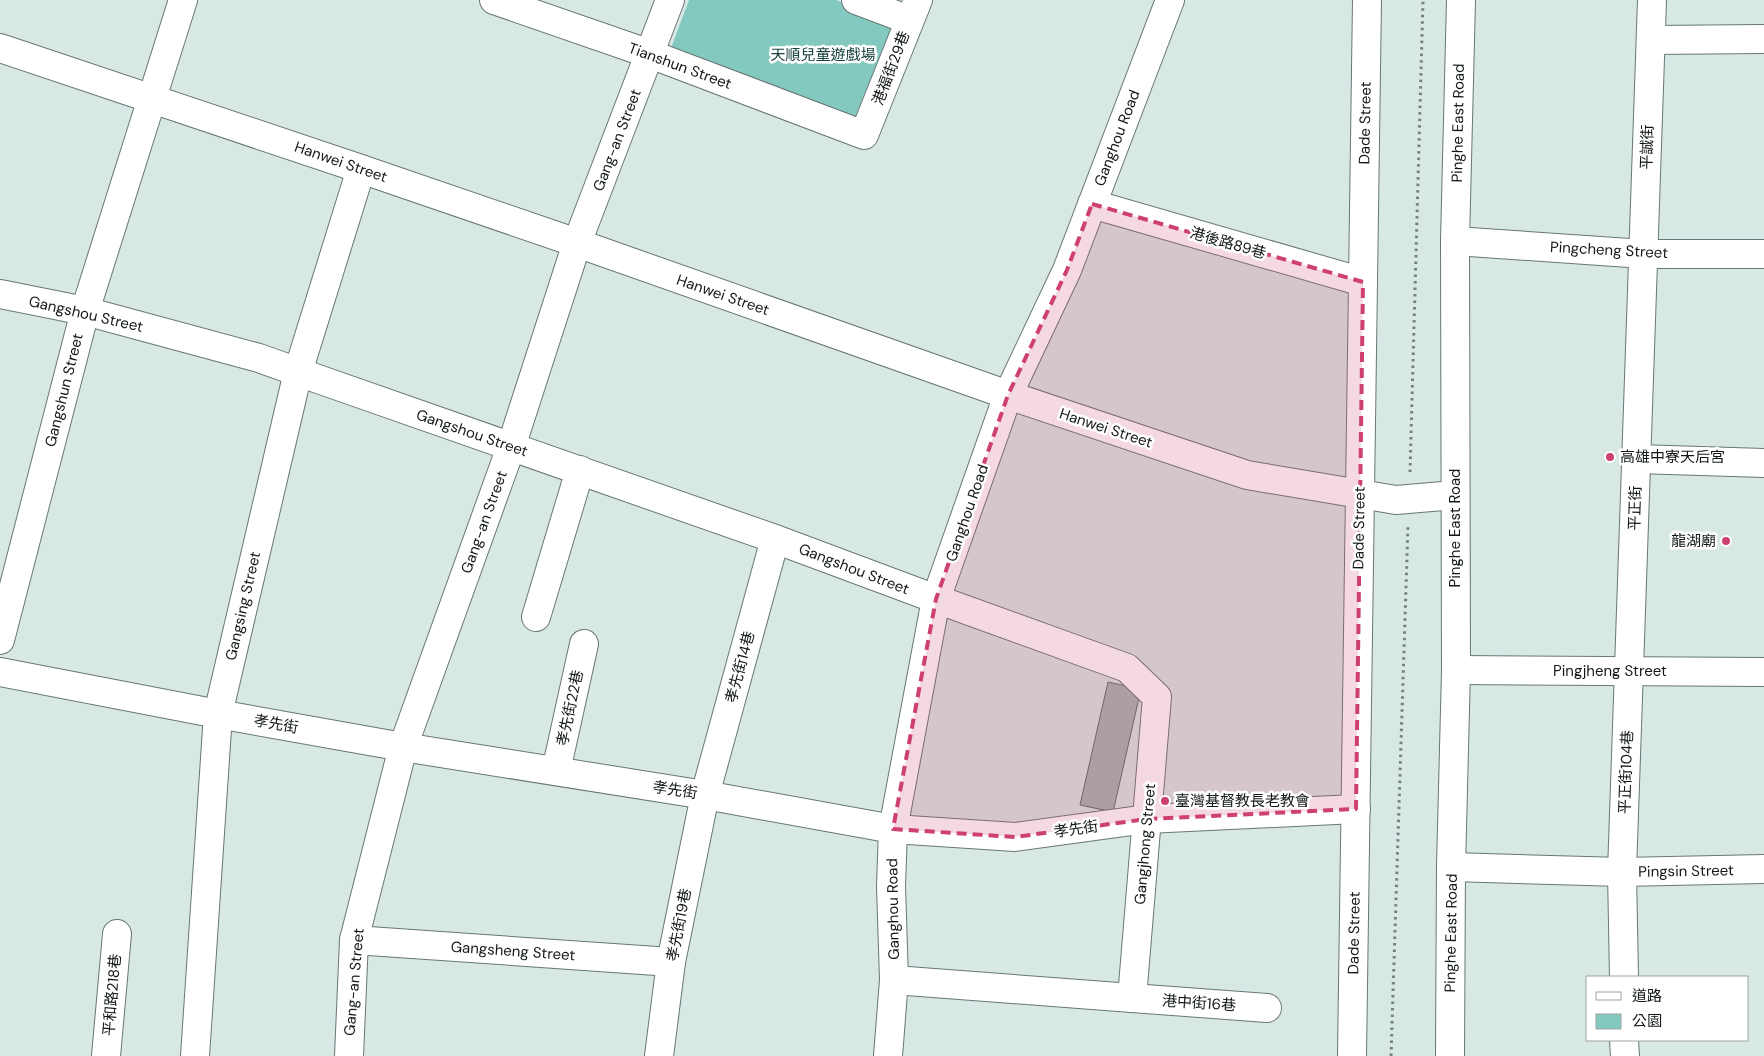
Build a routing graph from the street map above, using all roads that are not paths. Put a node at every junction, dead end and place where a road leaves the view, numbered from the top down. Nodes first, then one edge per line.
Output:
1 (183, 0) edge
2 (494, 0) edge
3 (670, 0) edge
4 (856, 0) edge
5 (1170, 0) edge
6 (1367, 0) edge
7 (1461, 0) edge
8 (1652, 0) edge
9 (914, 10) edge
10 (1764, 39) edge
11 (1651, 40) junction
12 (0, 48) edge
13 (650, 54) junction
14 (152, 98) junction
15 (864, 135) joint
16 (362, 169) junction
17 (1092, 204) junction
18 (1455, 241) junction
19 (577, 243) junction
20 (1644, 254) junction
21 (1764, 254) edge
22 (1363, 282) junction
23 (0, 294) edge
24 (85, 311) junction
25 (298, 372) junction
26 (1008, 395) junction
27 (512, 447) junction
28 (1636, 459) junction
29 (1764, 463) edge
30 (580, 470) junction
31 (1360, 494) junction
32 (1455, 495) junction
33 (775, 539) junction
34 (936, 599) junction
35 (536, 617) dead end
36 (0, 640) edge
37 (584, 644) dead end
38 (1456, 670) junction
39 (0, 672) edge
40 (1629, 672) junction
41 (1764, 672) edge
42 (218, 714) junction
43 (403, 746) junction
44 (556, 771) junction
45 (705, 795) junction
46 (1356, 809) junction
47 (1147, 819) junction
48 (893, 829) junction
49 (1451, 867) junction
50 (1764, 869) edge
51 (1622, 872) junction
52 (117, 934) dead end
53 (354, 940) junction
54 (671, 962) junction
55 (1624, 976) edge
56 (894, 980) junction
57 (1132, 998) junction
58 (1267, 1008) dead end
59 (1624, 1041) edge
60 (106, 1056) edge
61 (195, 1056) edge
62 (349, 1056) edge
63 (659, 1056) edge
64 (888, 1056) edge
65 (1352, 1056) edge
66 (1450, 1056) edge
67 (1625, 1056) edge

1 - 14 street, Gangshun Street
2 - 13 street, Tianshun Street
3 - 13 street, Gang-an Street
4 - 9 street
5 - 17 street, Ganghou Road
6 - 22 street, Dade Street
7 - 18 street, Pinghe East Road
8 - 11 street, 平誠街
9 - 15 street, 港福街29巷
10 - 11 street
11 - 20 street, 平誠街
12 - 14 street, Hanwei Street
13 - 15 street, Tianshun Street
13 - 19 street, Gang-an Street
14 - 16 street, Hanwei Street
14 - 24 street, Gangshun Street
16 - 19 street, Hanwei Street
16 - 25 street, Gangsing Street
17 - 22 street, 港後路89巷
17 - 26 street, Ganghou Road
18 - 20 street, Pingcheng Street
18 - 32 street, Pinghe East Road
19 - 26 street, Hanwei Street
19 - 27 street, Gang-an Street
20 - 21 street, Pingcheng Street
20 - 28 street, 平正街
22 - 31 street, Dade Street
23 - 24 street, Gangshou Street
24 - 25 street, Gangshou Street
24 - 36 street, Gangshun Street
25 - 27 street, Gangshou Street
25 - 42 street, Gangsing Street
26 - 31 street, Hanwei Street
26 - 34 street, Ganghou Road
27 - 30 street, Gangshou Street
27 - 43 street, Gang-an Street
28 - 29 street
28 - 40 street, 平正街
30 - 33 street, Gangshou Street
30 - 35 street
31 - 32 street, Hanwei Street
31 - 46 street, Dade Street
32 - 38 street, Pinghe East Road
33 - 34 street, Gangshou Street
33 - 45 street, 孝先街14巷
34 - 47 street, Gangjhong Street
34 - 48 street, Ganghou Road
37 - 44 street, 孝先街22巷
38 - 40 street, Pingjheng Street
38 - 49 street, Pinghe East Road
39 - 42 street, 孝先街
40 - 41 street, Pingjheng Street
40 - 51 street, 平正街104巷
42 - 43 street, 孝先街
42 - 61 street, Gangsing Street
43 - 44 street, 孝先街
43 - 53 street, Gang-an Street
44 - 45 street, 孝先街
45 - 48 street, 孝先街
45 - 54 street, 孝先街19巷
46 - 47 street, 孝先街
46 - 65 street, Dade Street
47 - 48 street, 孝先街
47 - 57 street, Gangjhong Street
48 - 56 street, Ganghou Road
49 - 51 street
49 - 66 street, Pinghe East Road
50 - 51 street, Pingsin Street
51 - 55 street, Pingsin Street
52 - 60 street, 平和路218巷
53 - 54 street, Gangsheng Street
53 - 62 street, Gang-an Street
54 - 63 street, 孝先街19巷
56 - 57 street
56 - 64 street, Ganghou Road
57 - 58 street, 港中街16巷
59 - 67 street

